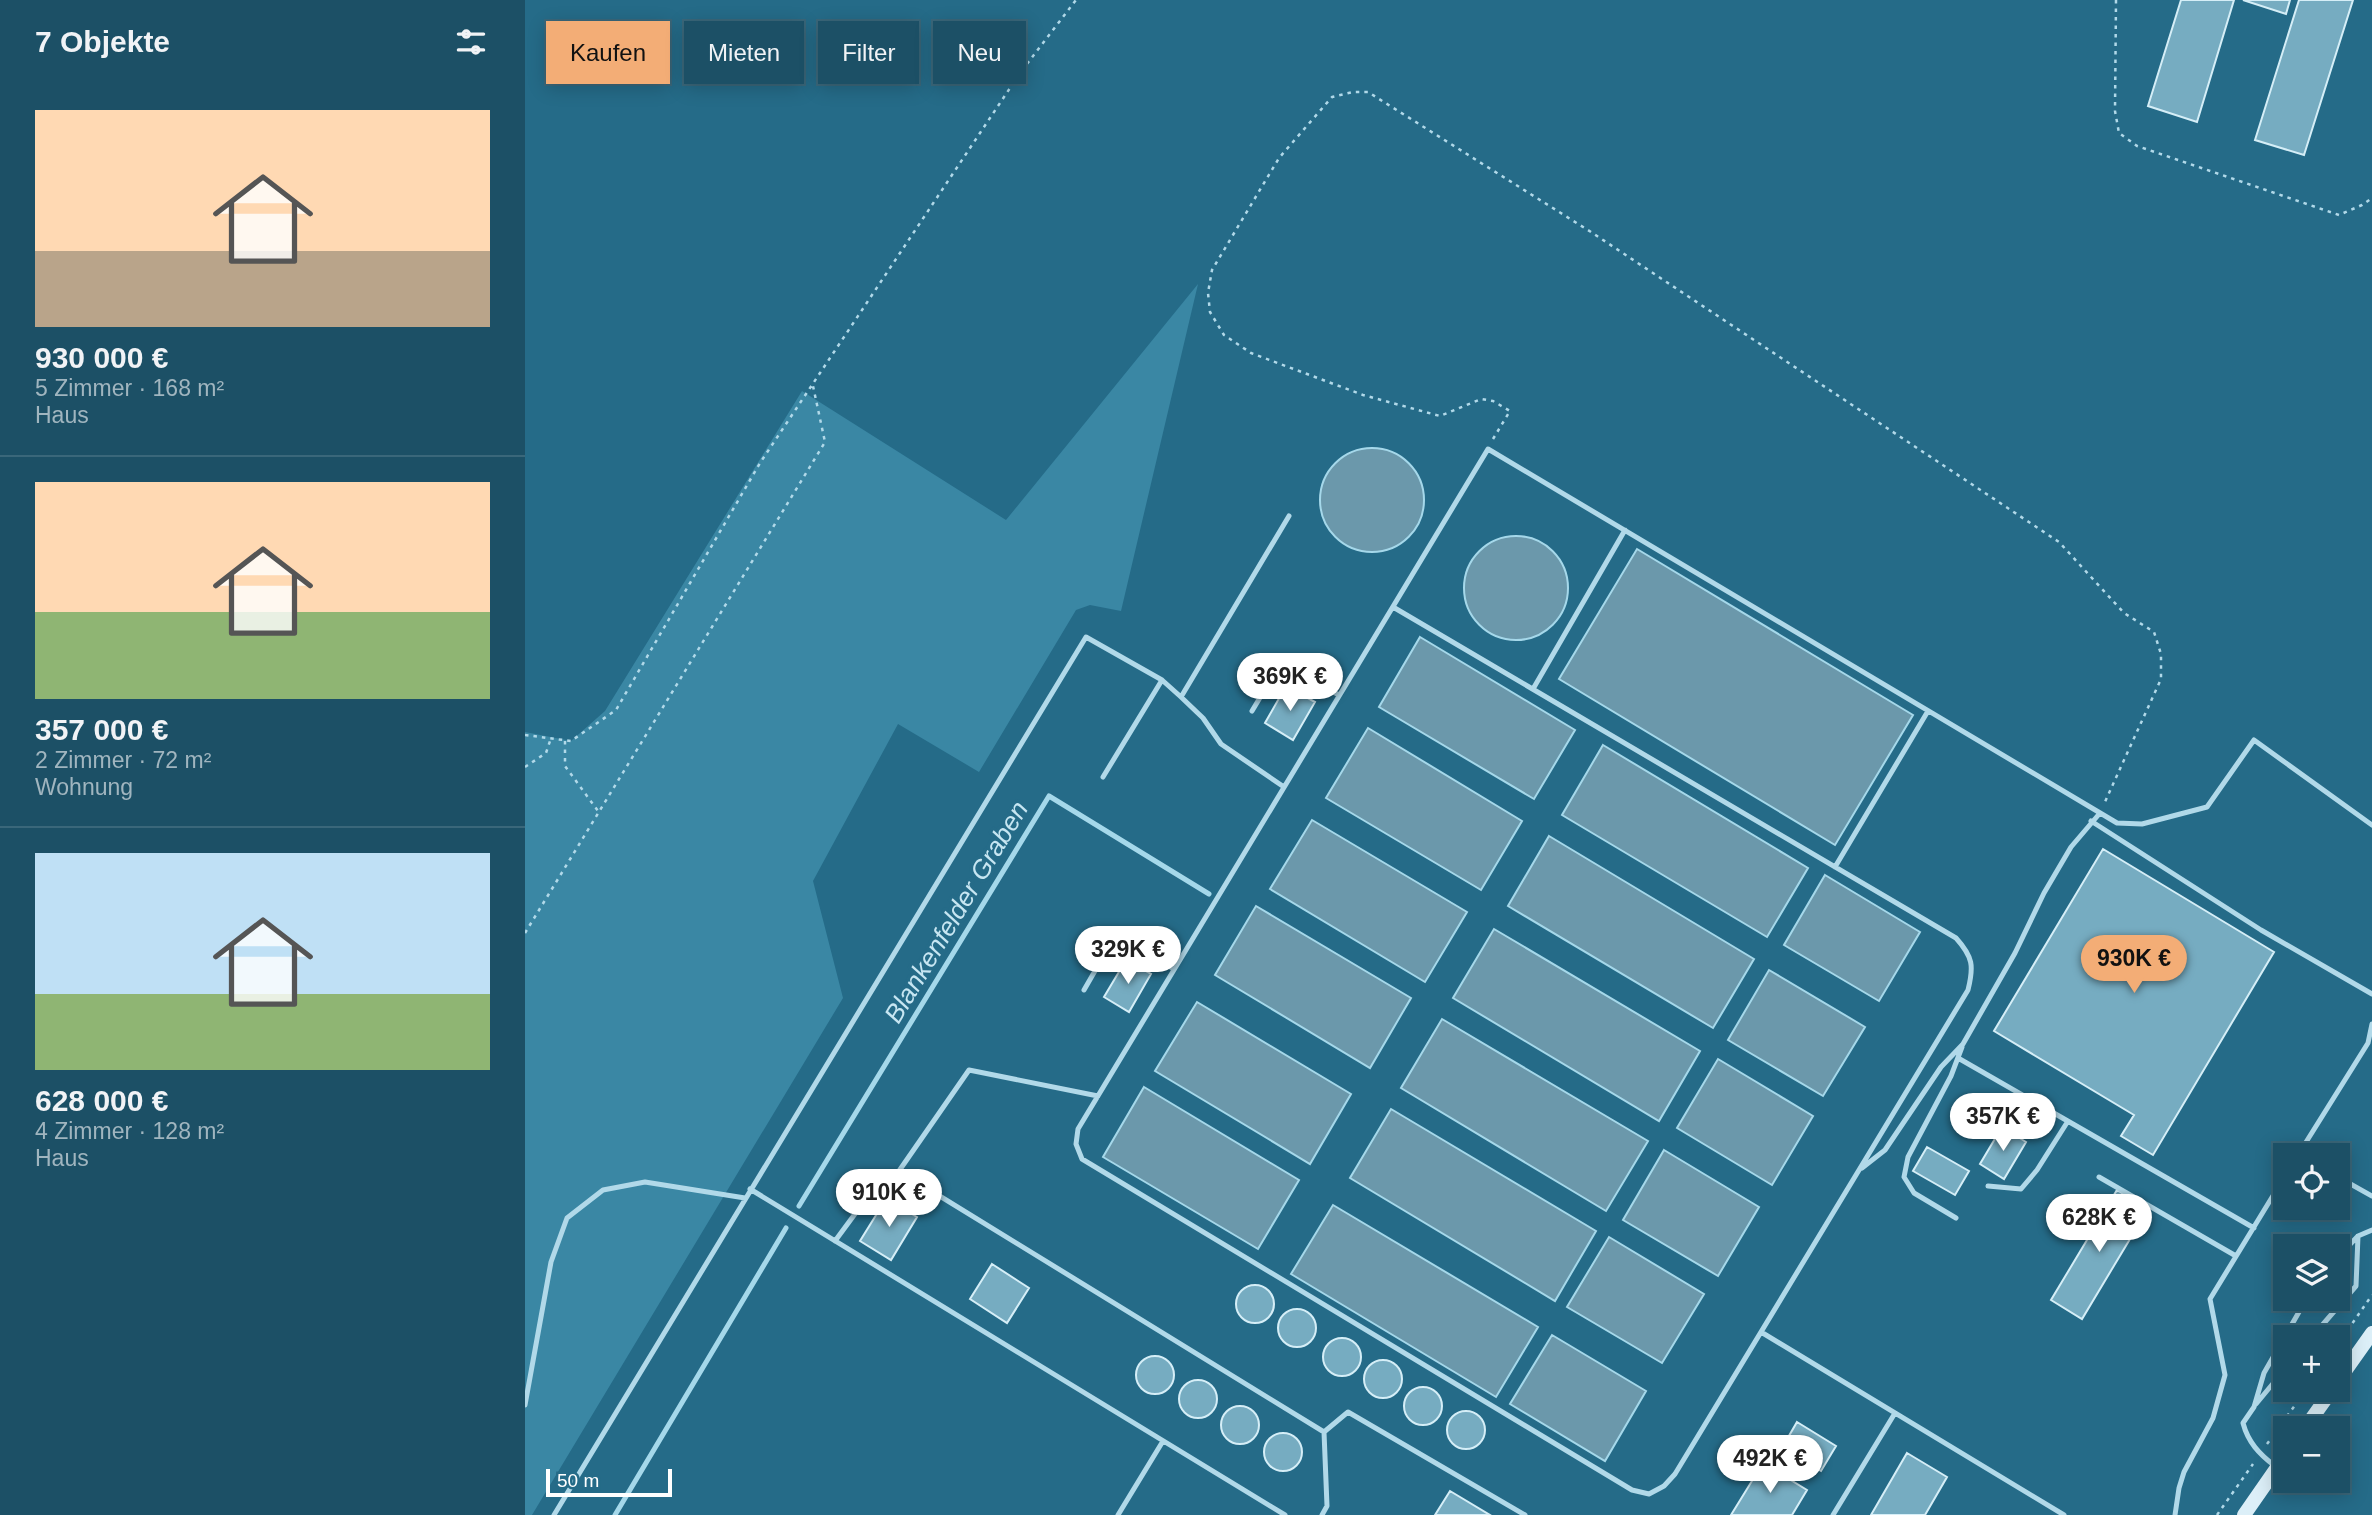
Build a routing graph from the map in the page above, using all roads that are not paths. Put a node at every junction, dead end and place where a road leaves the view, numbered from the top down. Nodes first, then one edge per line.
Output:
1 (1289, 516) dead end
2 (1625, 530) junction
3 (1392, 607) junction
4 (1162, 680) junction
5 (1532, 689) junction
6 (1339, 695) junction
7 (1181, 696) junction
8 (1252, 710) dead end
9 (1928, 711) junction
10 (1103, 777) dead end
11 (1284, 787) junction
12 (2100, 813) junction
13 (2091, 821) junction
14 (2372, 825) edge
15 (1835, 867) junction
16 (1174, 969) junction
17 (1084, 990) dead end
18 (2372, 994) edge
19 (2372, 1024) edge
20 (1963, 1044) junction
21 (1958, 1058) junction
22 (1098, 1096) junction
23 (2069, 1121) junction
24 (2306, 1143) edge
25 (1859, 1170) junction
26 (899, 1171) junction
27 (2099, 1177) dead end
28 (2350, 1184) edge
29 (1988, 1186) dead end
30 (750, 1189) junction
31 (2273, 1196) edge
32 (2372, 1196) edge
33 (745, 1198) junction
34 (1956, 1218) dead end
35 (2254, 1228) junction
36 (2372, 1230) edge
37 (2358, 1236) junction
38 (835, 1241) junction
39 (2350, 1244) edge
40 (2237, 1256) junction
41 (2300, 1311) edge
42 (2322, 1325) edge
43 (1761, 1332) junction
44 (2372, 1333) edge
45 (2350, 1364) edge
46 (2273, 1383) edge
47 (525, 1405) edge
48 (2254, 1406) junction
49 (1895, 1413) junction
50 (1324, 1432) junction
51 (1163, 1441) junction
52 (2273, 1459) edge
53 (2273, 1474) edge
54 (2245, 1514) edge
55 (554, 1515) edge
56 (1118, 1515) edge
57 (1285, 1515) edge
58 (1322, 1515) edge
59 (1525, 1515) edge
60 (1833, 1515) edge
61 (2064, 1515) edge
62 (2175, 1515) edge

1 - 7 lane
2 - 3 lane
2 - 5 lane
2 - 9 lane
3 - 5 lane
3 - 6 lane
4 - 7 lane
4 - 10 lane
4 - 30 lane
5 - 15 lane
6 - 8 lane
6 - 11 lane
7 - 11 lane
9 - 12 lane
9 - 15 lane
11 - 16 lane
12 - 13 lane
12 - 14 lane
13 - 18 lane
13 - 20 lane
15 - 25 lane
16 - 17 lane
16 - 22 lane
19 - 24 lane
20 - 21 lane
20 - 25 lane
21 - 23 lane
21 - 34 lane
22 - 26 lane
22 - 43 lane
23 - 29 lane
23 - 35 lane
25 - 43 lane
26 - 38 lane
26 - 50 lane
27 - 40 lane
28 - 32 lane
30 - 33 lane
30 - 38 lane
31 - 35 lane
33 - 47 lane
33 - 55 lane
35 - 40 lane
36 - 37 lane
37 - 39 lane
37 - 42 lane
38 - 51 lane
40 - 62 lane
41 - 48 lane
43 - 49 lane
44 - 45 main road
46 - 48 lane
48 - 52 lane
49 - 60 lane
49 - 61 lane
50 - 58 lane
50 - 59 lane
51 - 56 lane
51 - 57 lane
53 - 54 main road

